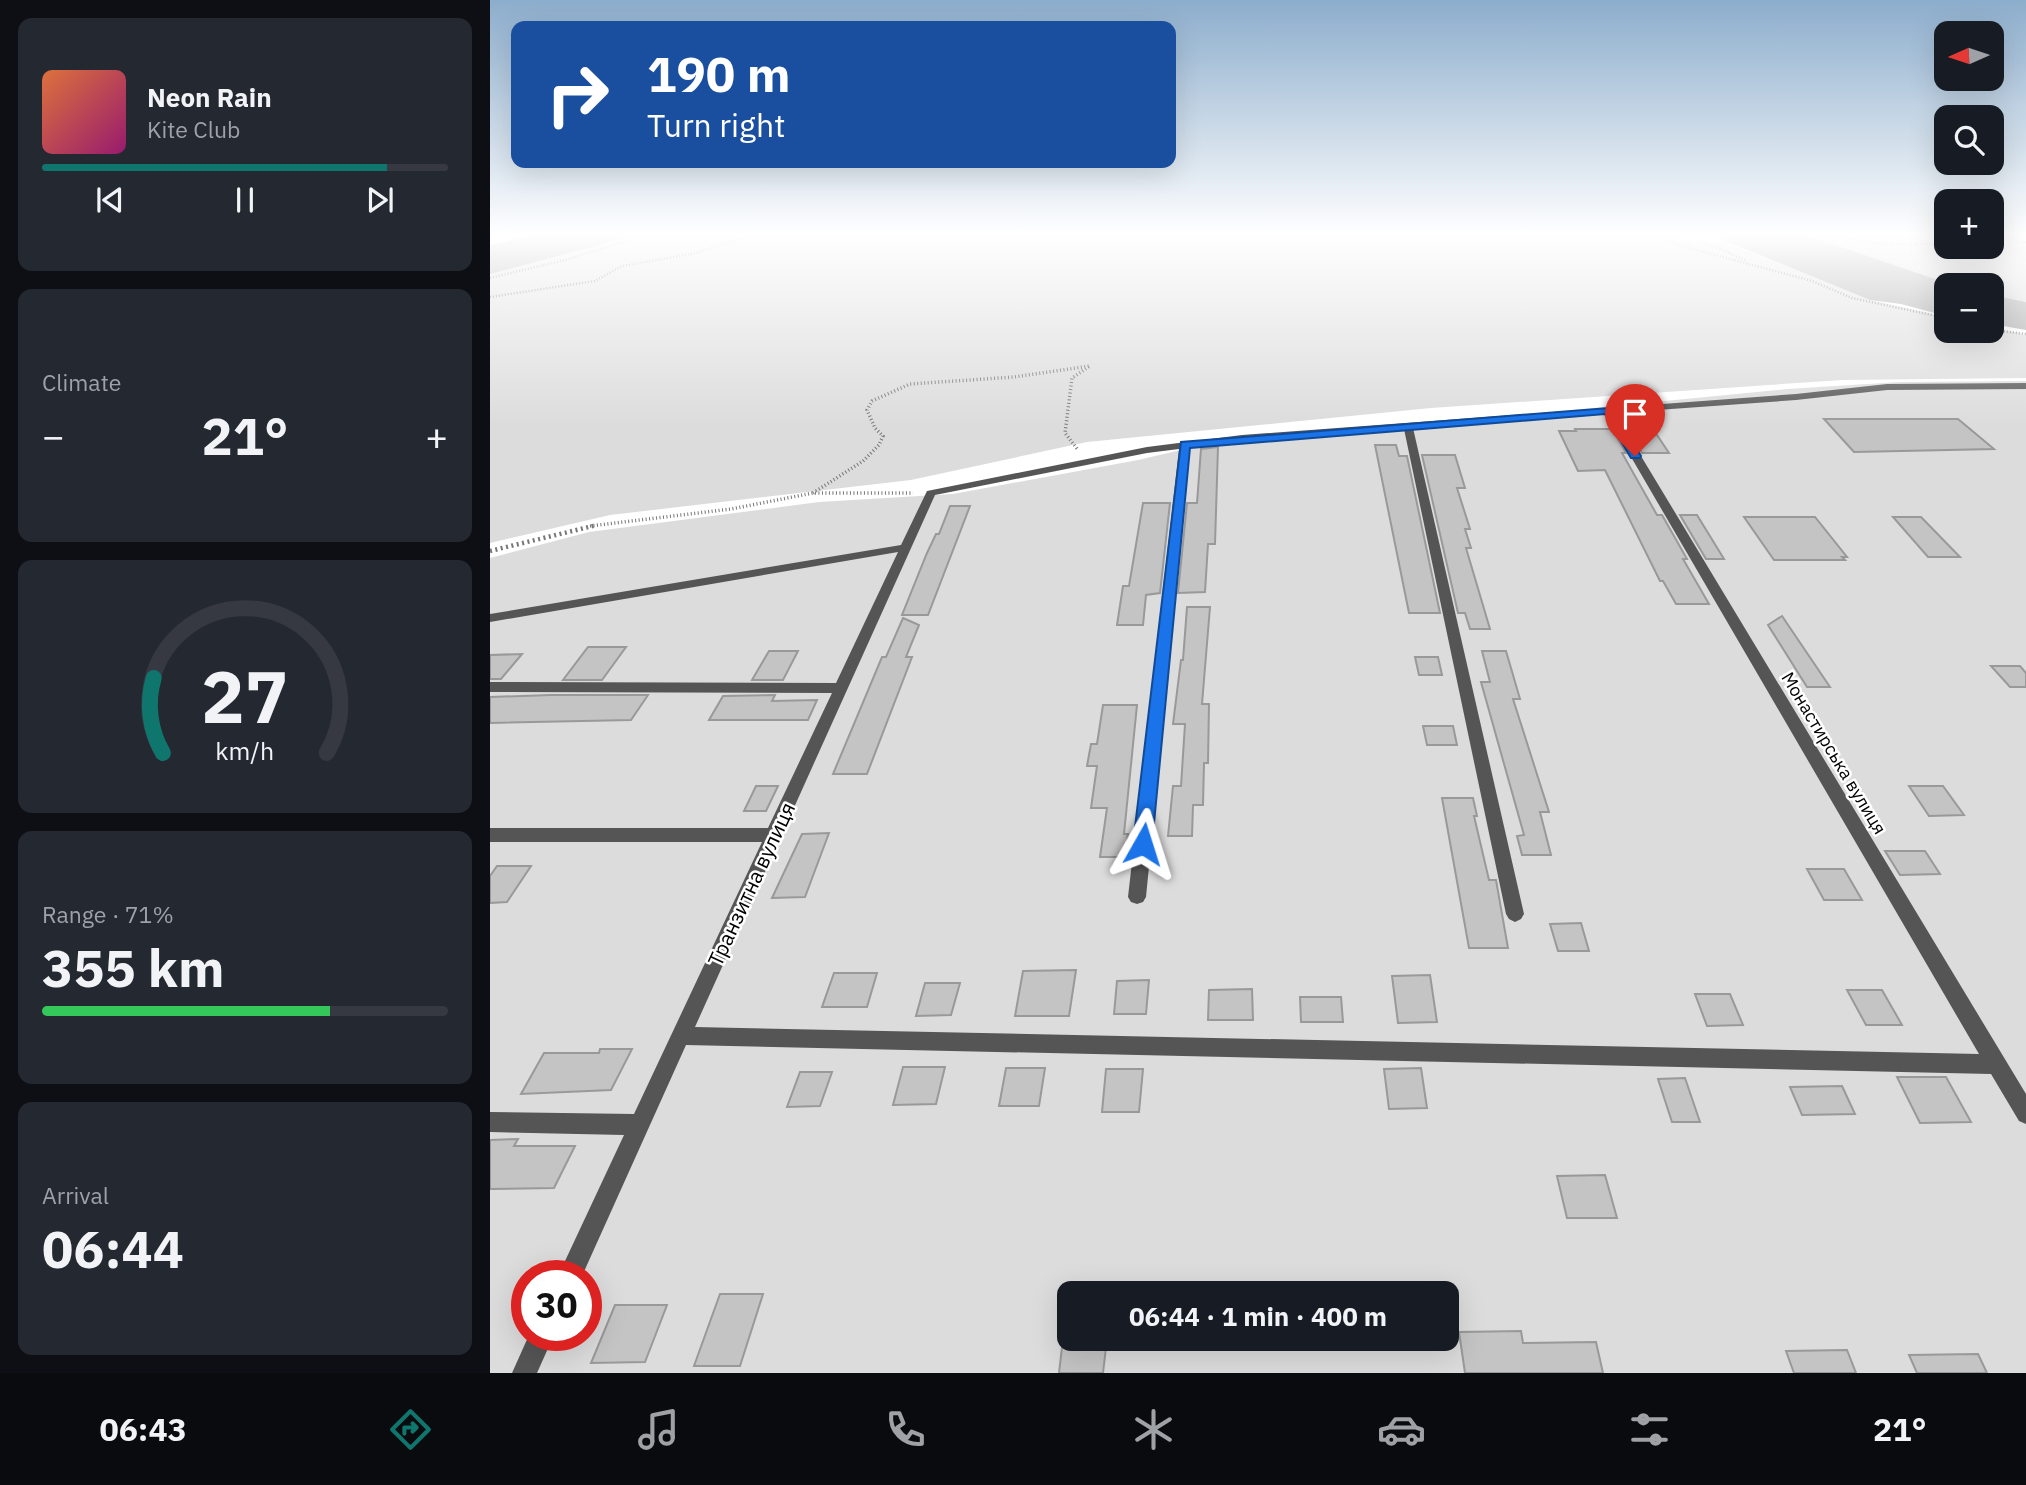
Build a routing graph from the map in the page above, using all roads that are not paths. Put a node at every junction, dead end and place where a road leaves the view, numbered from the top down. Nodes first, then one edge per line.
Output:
1 (2026, 386) edge
2 (1609, 411) junction
3 (1408, 426) junction
4 (1185, 445) junction
5 (908, 547) junction
6 (490, 618) edge
7 (490, 687) edge
8 (843, 688) junction
9 (490, 835) edge
10 (774, 835) junction
11 (1137, 897) dead end
12 (1515, 914) dead end
13 (681, 1037) junction
14 (1996, 1064) junction
15 (2026, 1114) edge
16 (490, 1122) edge
17 (640, 1125) junction
18 (577, 1260) edge
19 (534, 1351) edge
20 (524, 1373) edge

1 - 2 street
2 - 3 street
2 - 14 street, Монастирська вулиця
3 - 4 street
3 - 12 street
4 - 5 street, Транзитна вулиця
4 - 11 street
5 - 6 street
5 - 8 street, Транзитна вулиця
7 - 8 street
8 - 10 street, Транзитна вулиця
9 - 10 street
10 - 13 street, Транзитна вулиця
13 - 14 street
13 - 17 street, Транзитна вулиця
14 - 15 street, Монастирська вулиця
16 - 17 street
17 - 18 street, Транзитна вулиця
19 - 20 street

